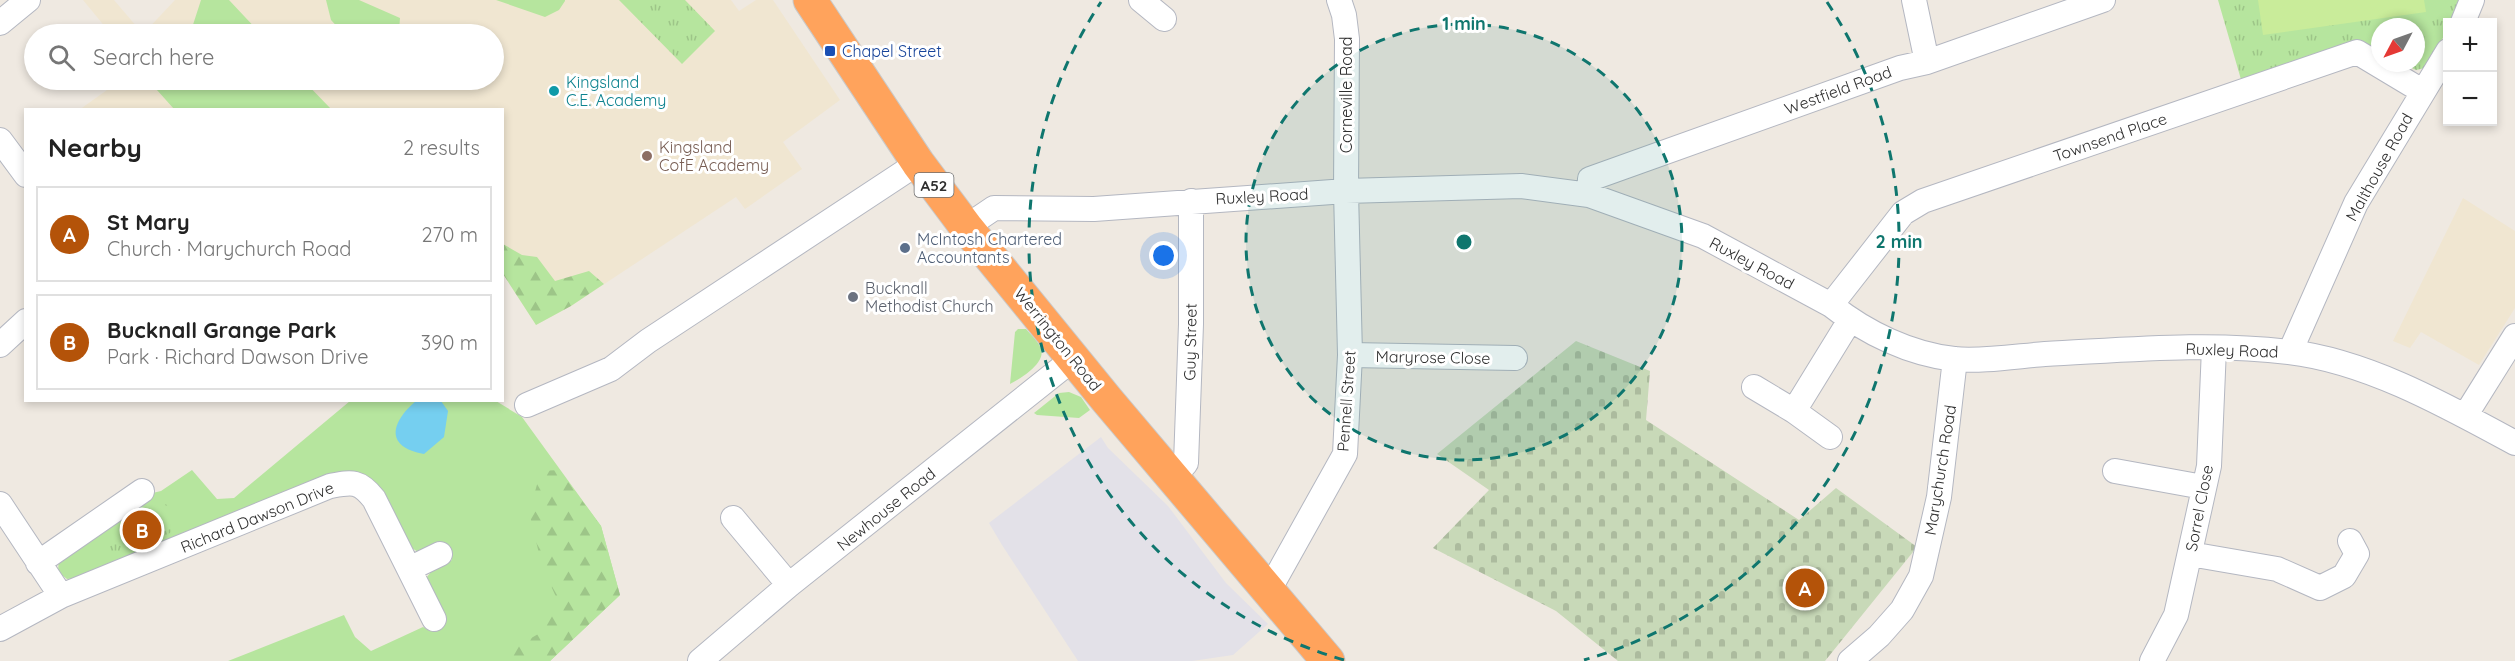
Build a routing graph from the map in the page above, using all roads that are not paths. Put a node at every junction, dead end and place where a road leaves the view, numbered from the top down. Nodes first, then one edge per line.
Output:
1 (28, 0) edge
2 (810, 0) edge
3 (1141, 0) edge
4 (1339, 0) edge
5 (1914, 0) edge
6 (2103, 0) edge
7 (2472, 0) edge
8 (2465, 18) edge
9 (1164, 19) dead end
10 (0, 23) edge
11 (2443, 59) edge
12 (1927, 62) junction
13 (2422, 91) junction
14 (0, 140) edge
15 (918, 163) junction
16 (24, 173) edge
17 (1346, 191) junction
18 (1589, 195) junction
19 (1191, 201) junction
20 (966, 227) junction
21 (1841, 313) junction
22 (24, 323) edge
23 (2515, 336) edge
24 (0, 345) edge
25 (2214, 348) junction
26 (2290, 352) junction
27 (1350, 355) junction
28 (1074, 358) junction
29 (1515, 358) dead end
30 (1955, 359) junction
31 (1754, 387) dead end
32 (527, 405) dead end
33 (1794, 411) junction
34 (2465, 416) junction
35 (1830, 437) dead end
36 (2515, 443) edge
37 (2115, 471) dead end
38 (1172, 479) junction
39 (2203, 487) junction
40 (142, 491) dead end
41 (0, 504) edge
42 (733, 518) dead end
43 (2350, 541) dead end
44 (440, 554) dead end
45 (2190, 554) junction
46 (38, 563) junction
47 (409, 569) junction
48 (789, 585) junction
49 (1268, 592) junction
50 (61, 596) junction
51 (434, 619) dead end
52 (0, 629) edge
53 (700, 661) edge
54 (1328, 661) edge
55 (1850, 661) edge
56 (2152, 661) edge

1 - 10 street
2 - 15 highway, Werrington Road / A52
3 - 9 street
4 - 17 street, Corneville Road
5 - 12 street
6 - 12 street, Westfield Road
7 - 8 street
11 - 13 street, Malthouse Road
12 - 18 street, Westfield Road
13 - 21 street, Townsend Place
13 - 26 street, Malthouse Road
14 - 16 street
15 - 20 highway, Werrington Road / A52
15 - 32 street
17 - 18 street, Ruxley Road
17 - 19 street, Ruxley Road
17 - 27 street, Pennell Street
18 - 21 street, Ruxley Road
19 - 20 street, Ruxley Road
19 - 38 street, Guy Street
20 - 28 highway, Werrington Road / A52
21 - 30 street, Ruxley Road
21 - 33 street, Townsend Place
22 - 24 street
23 - 34 street
25 - 26 street, Ruxley Road
25 - 30 street, Ruxley Road
25 - 39 street, Sorrel Close
26 - 34 street, Ruxley Road
27 - 29 street, Maryrose Close
27 - 49 street, Pennell Street
28 - 38 highway, Werrington Road / A52
28 - 48 street, Newhouse Road
30 - 55 street, Marychurch Road
31 - 33 street
33 - 35 street
34 - 36 street, Ruxley Road
37 - 39 street
38 - 49 highway, Werrington Road / A52
39 - 45 street, Sorrel Close
40 - 46 street
41 - 46 street
42 - 48 street
43 - 45 street
44 - 47 street
45 - 56 street, Sorrel Close
46 - 50 street
47 - 50 street, Richard Dawson Drive
47 - 51 street, Richard Dawson Drive
48 - 53 street, Newhouse Road
49 - 54 highway, Werrington Road / A52
50 - 52 street, Richard Dawson Drive

